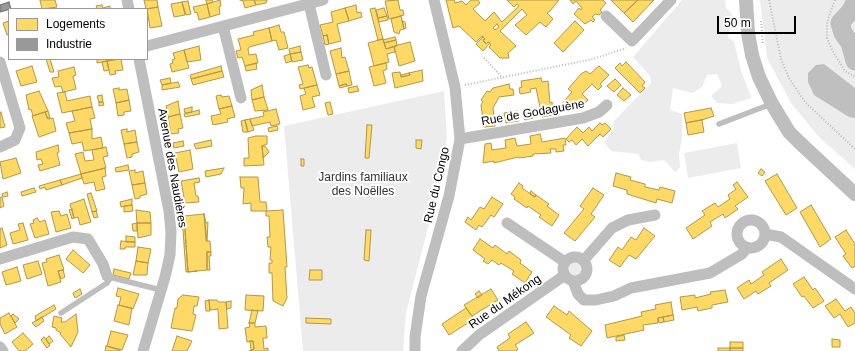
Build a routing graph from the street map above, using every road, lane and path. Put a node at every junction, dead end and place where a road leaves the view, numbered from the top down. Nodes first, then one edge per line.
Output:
1 (323, 0) edge
2 (434, 0) edge
3 (671, 0) edge
4 (746, 0) edge
5 (769, 0) edge
6 (835, 0) edge
7 (309, 4) junction
8 (606, 16) dead end
9 (760, 19) dead end
10 (223, 26) junction
11 (632, 41) junction
12 (148, 46) edge
13 (764, 50) dead end
14 (484, 58) dead end
15 (139, 60) edge
16 (0, 62) edge
17 (326, 75) dead end
18 (855, 77) edge
19 (503, 78) junction
20 (464, 86) dead end
21 (241, 98) dead end
22 (772, 104) junction
23 (606, 105) dead end
24 (719, 124) dead end
25 (460, 138) junction
26 (0, 147) edge
27 (855, 149) edge
28 (855, 194) edge
29 (655, 214) dead end
30 (507, 223) dead end
31 (765, 234) junction
32 (747, 248) junction
33 (0, 259) edge
34 (584, 260) junction
35 (565, 262) junction
36 (109, 277) junction
37 (569, 278) junction
38 (855, 289) edge
39 (161, 290) junction
40 (62, 314) dead end
41 (0, 347) edge
42 (4, 351) edge
43 (144, 351) edge
44 (415, 351) edge
45 (462, 351) edge

1 - 7 street
2 - 25 street, Rue du Congo
3 - 11 street
4 - 22 street
5 - 27 path
6 - 18 path
7 - 10 street
7 - 17 street
8 - 11 street
9 - 13 path
10 - 12 street
10 - 21 street
11 - 19 path
14 - 19 path
15 - 39 street, Avenue des Naudières
16 - 26 street
19 - 20 path
22 - 24 lane
22 - 28 street
23 - 25 street, Rue de Godaguène
25 - 44 street, Rue du Congo
29 - 34 street
30 - 35 street
31 - 32 street
31 - 32 street
31 - 38 street
32 - 37 street
33 - 36 street
34 - 35 street
34 - 37 street
35 - 37 street
36 - 39 lane
36 - 40 lane
37 - 45 street, Rue du Mékong
39 - 43 street, Avenue des Naudières
41 - 42 street

